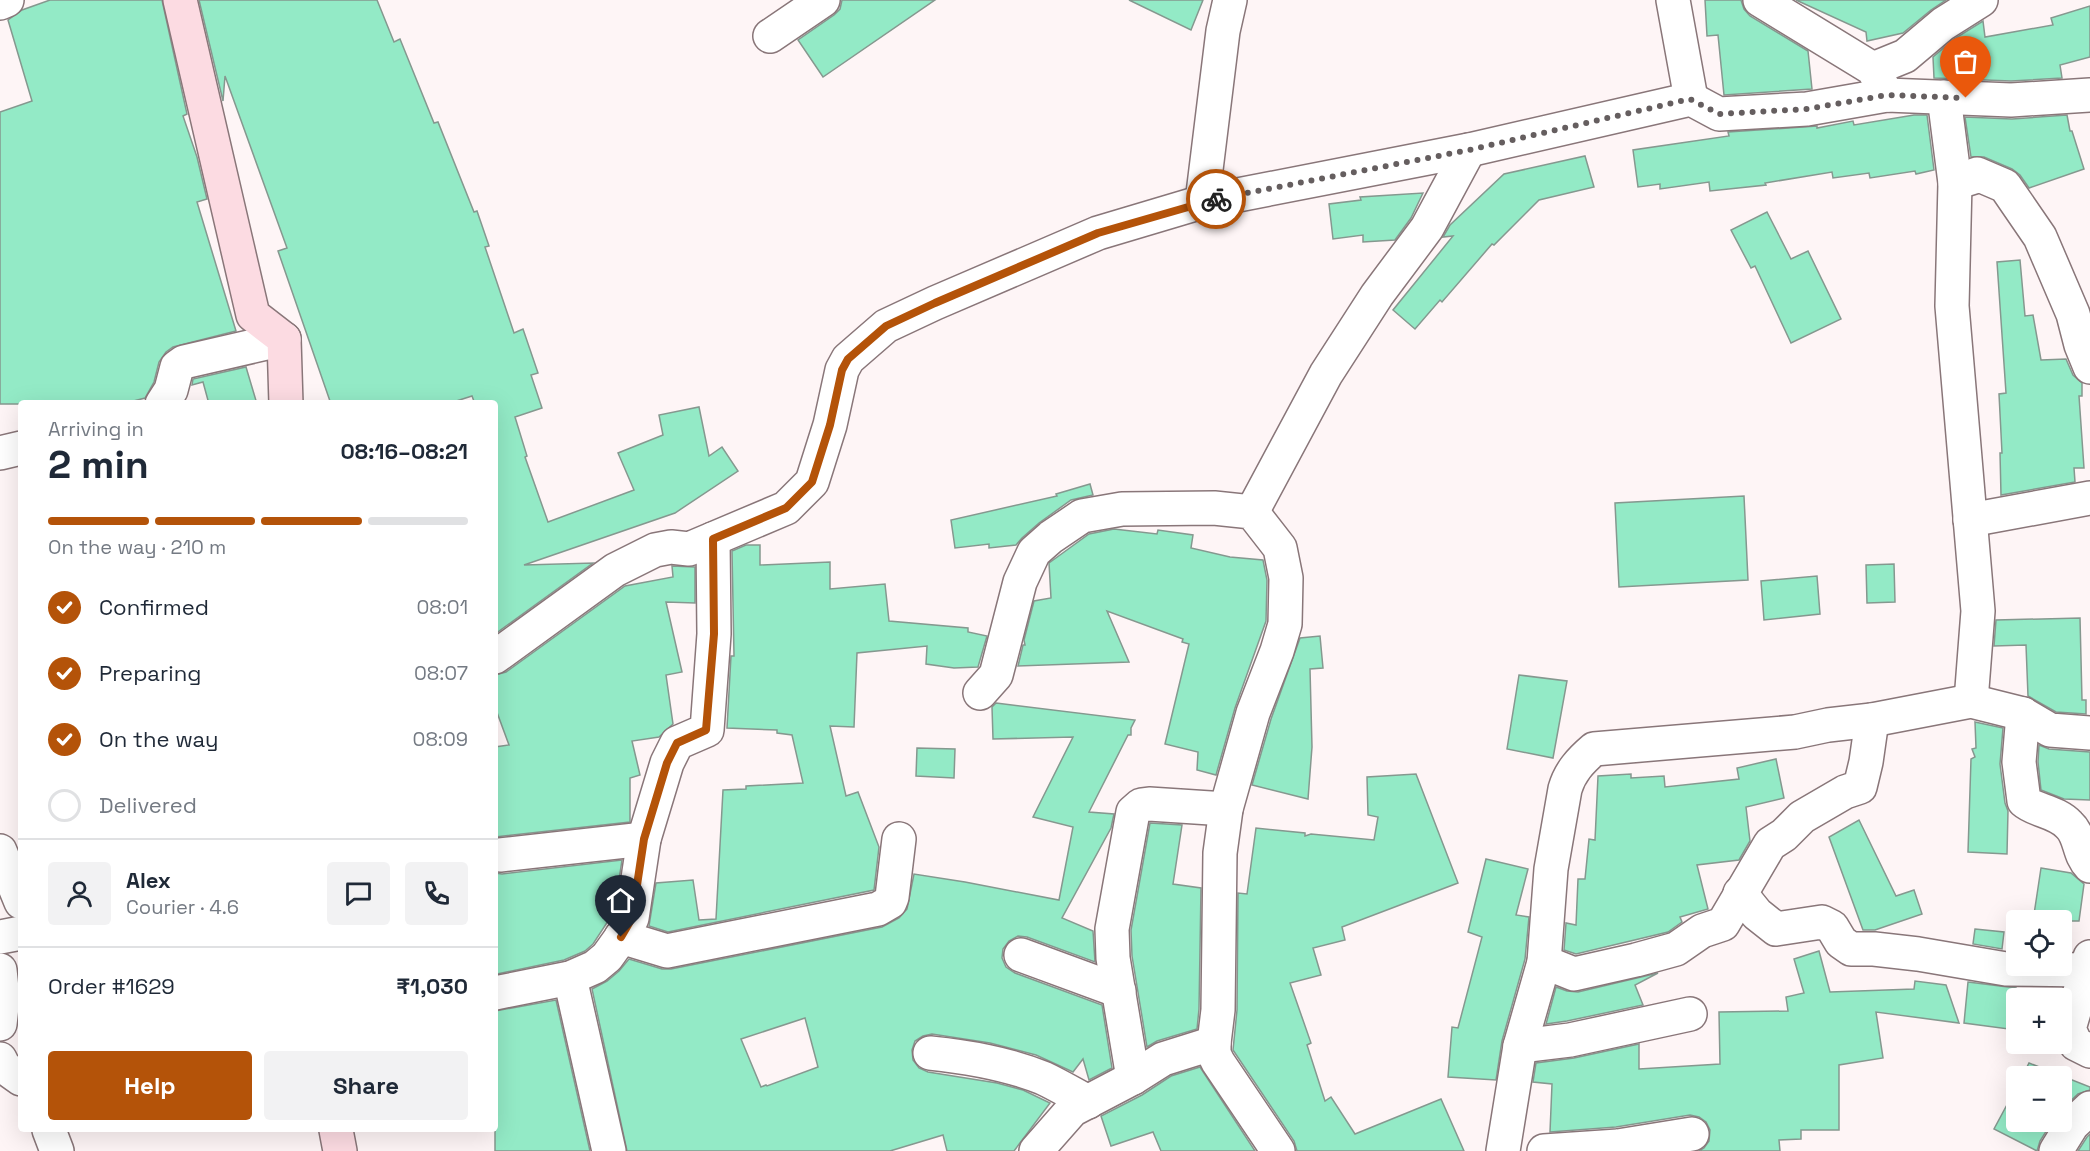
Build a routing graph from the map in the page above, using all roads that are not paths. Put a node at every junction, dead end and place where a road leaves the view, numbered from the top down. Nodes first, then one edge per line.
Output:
1 (7, 0) edge
2 (823, 0) edge
3 (1230, 0) edge
4 (1673, 0) edge
5 (1760, 0) edge
6 (1981, 0) edge
7 (182, 1) edge
8 (0, 3) edge
9 (770, 36) dead end
10 (1880, 82) junction
11 (2090, 95) edge
12 (1944, 97) junction
13 (1690, 99) junction
14 (1469, 150) junction
15 (1955, 183) junction
16 (1202, 202) junction
17 (284, 339) junction
18 (2090, 367) edge
19 (165, 400) edge
20 (286, 400) edge
21 (18, 449) edge
22 (0, 453) edge
23 (2090, 498) edge
24 (1252, 512) junction
25 (1971, 520) junction
26 (713, 539) junction
27 (498, 655) edge
28 (980, 693) dead end
29 (1971, 701) junction
30 (2023, 714) junction
31 (1872, 720) junction
32 (2090, 733) edge
33 (1226, 809) junction
34 (644, 839) junction
35 (899, 839) dead end
36 (0, 851) edge
37 (500, 855) dead end
38 (2090, 866) edge
39 (1740, 893) junction
40 (18, 895) edge
41 (18, 934) edge
42 (0, 937) edge
43 (621, 937) junction
44 (1021, 955) dead end
45 (1544, 962) junction
46 (2089, 963) edge
47 (570, 978) junction
48 (1119, 991) junction
49 (498, 992) edge
50 (1690, 1014) dead end
51 (1214, 1043) junction
52 (1520, 1046) junction
53 (2090, 1051) edge
54 (930, 1053) dead end
55 (0, 1059) edge
56 (18, 1077) edge
57 (1133, 1078) junction
58 (1088, 1102) junction
59 (2090, 1108) edge
60 (50, 1132) edge
61 (336, 1132) edge
62 (1692, 1134) dead end
63 (57, 1151) edge
64 (340, 1151) edge
65 (609, 1151) edge
66 (1036, 1151) edge
67 (1278, 1151) edge
68 (1503, 1151) edge
69 (1544, 1151) edge
70 (2056, 1151) edge

1 - 8 street
2 - 9 street
3 - 16 street
4 - 13 street
5 - 10 street
6 - 10 street
7 - 17 main road
10 - 12 street
10 - 13 street
11 - 12 street
12 - 15 street
13 - 14 street
14 - 16 street
14 - 24 street
15 - 18 street
15 - 25 street
16 - 26 street
17 - 19 street
17 - 20 main road
21 - 22 street
23 - 25 street
24 - 28 street
24 - 33 street
25 - 29 street
26 - 27 street
26 - 34 street
29 - 30 street
29 - 31 street
30 - 32 street
30 - 38 street
31 - 39 street
31 - 45 street
33 - 48 street
33 - 51 street
34 - 37 street
34 - 43 street
35 - 43 street
36 - 40 street
39 - 45 street
39 - 46 street
41 - 42 street
43 - 47 street
44 - 48 street
45 - 52 street
46 - 53 street
47 - 49 street
47 - 65 street
48 - 57 street
50 - 52 street
51 - 57 street
51 - 67 street
52 - 68 street
54 - 58 street
55 - 56 street
57 - 58 street
58 - 66 street
59 - 70 street
60 - 63 street
61 - 64 main road
62 - 69 street

